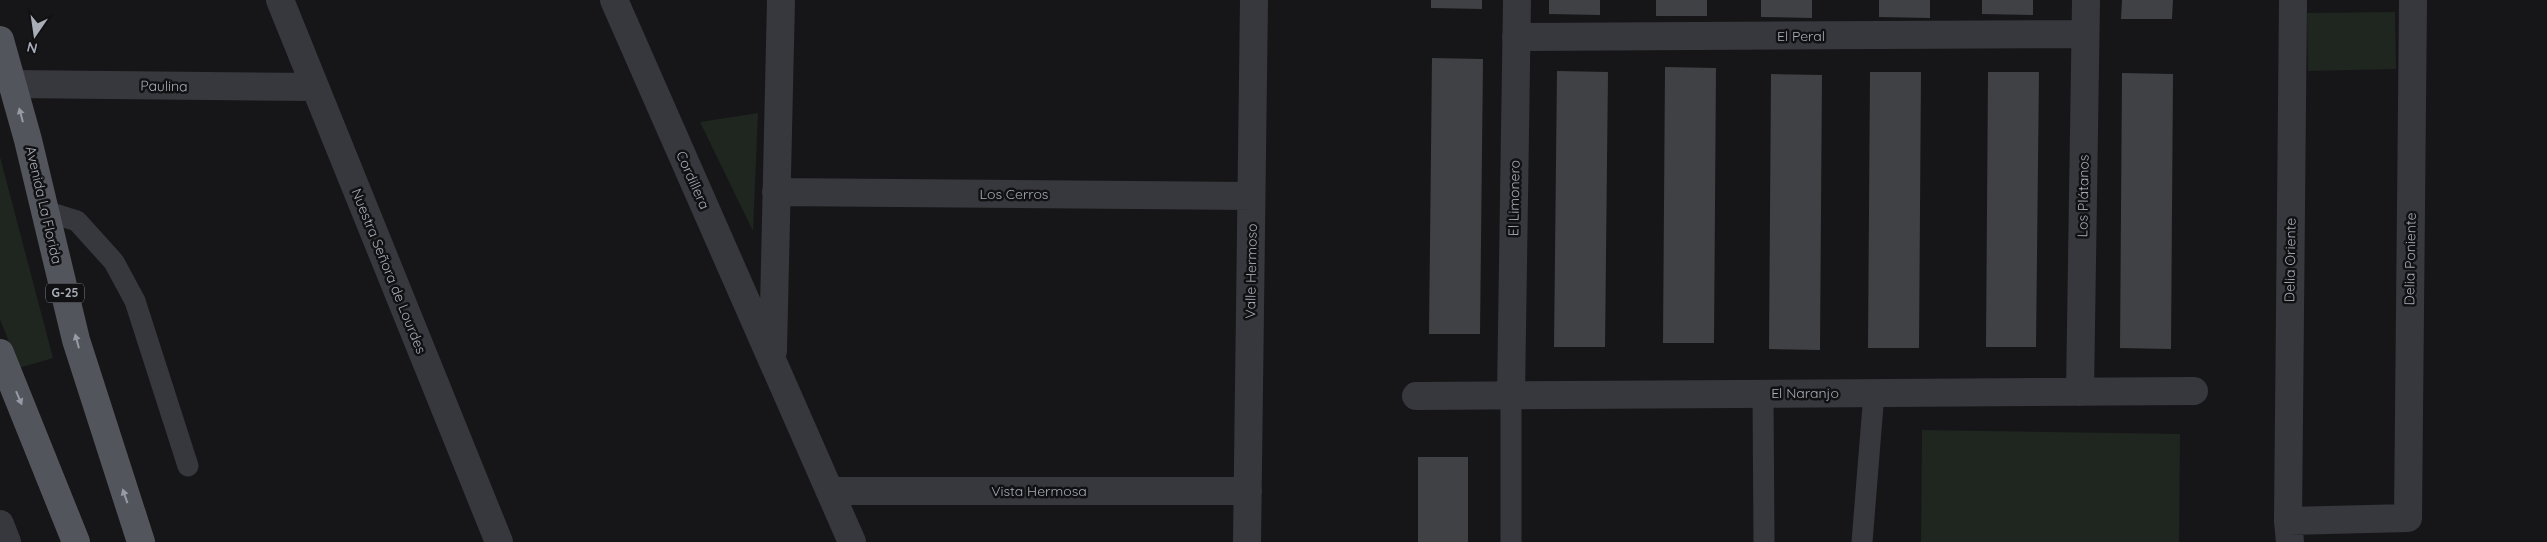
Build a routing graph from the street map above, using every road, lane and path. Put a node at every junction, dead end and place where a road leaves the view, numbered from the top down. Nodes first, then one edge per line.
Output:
1 (280, 0) edge
2 (614, 0) edge
3 (781, 0) edge
4 (1254, 0) edge
5 (1517, 0) edge
6 (2086, 0) edge
7 (2293, 0) edge
8 (2413, 0) edge
9 (2085, 34) junction
10 (1516, 37) junction
11 (0, 40) edge
12 (13, 84) junction
13 (315, 87) junction
14 (776, 192) junction
15 (1252, 196) junction
16 (44, 211) junction
17 (0, 353) edge
18 (772, 360) junction
19 (2194, 391) dead end
20 (2080, 392) junction
21 (1874, 393) junction
22 (1763, 394) junction
23 (1511, 395) junction
24 (1416, 396) dead end
25 (188, 466) dead end
26 (830, 491) junction
27 (1248, 491) junction
28 (2408, 518) joint
29 (0, 524) edge
30 (2289, 531) edge
31 (7, 542) edge
32 (76, 542) edge
33 (141, 542) edge
34 (499, 542) edge
35 (852, 542) edge
36 (1248, 542) edge
37 (1511, 542) edge
38 (1764, 542) edge
39 (1862, 542) edge

1 - 13 street, Nuestra Señora de Lourdes
2 - 18 street, Cordillera
3 - 14 street, Cordillera
4 - 15 street, Valle Hermoso
5 - 10 street, El Limonero
6 - 9 street, Los Plátanos
7 - 30 street, Delia Oriente
8 - 28 street, Delia Poniente
9 - 10 street, El Peral
9 - 20 street, Los Plátanos
10 - 23 street, El Limonero
11 - 12 main road, Avenida La Florida / G-25
12 - 13 street, Paulina
16 -> 12 main road, Avenida La Florida / G-25
13 - 34 street, Nuestra Señora de Lourdes
14 - 15 street, Los Cerros
14 - 18 street, Cordillera
15 - 27 street, Valle Hermoso
16 - 25 lane
33 -> 16 main road, Avenida La Florida / G-25
17 -> 32 main road
18 - 26 street, Cordillera
19 - 20 street, El Naranjo
20 - 21 street, El Naranjo
21 - 22 street, El Naranjo
21 - 39 lane
22 - 23 street, El Naranjo
22 - 38 lane
23 - 24 street, El Naranjo
23 - 37 lane
26 - 27 street, Vista Hermosa
26 - 35 street, Cordillera
27 - 36 street, Valle Hermoso
28 - 30 street, Delia Oriente
29 - 31 street

